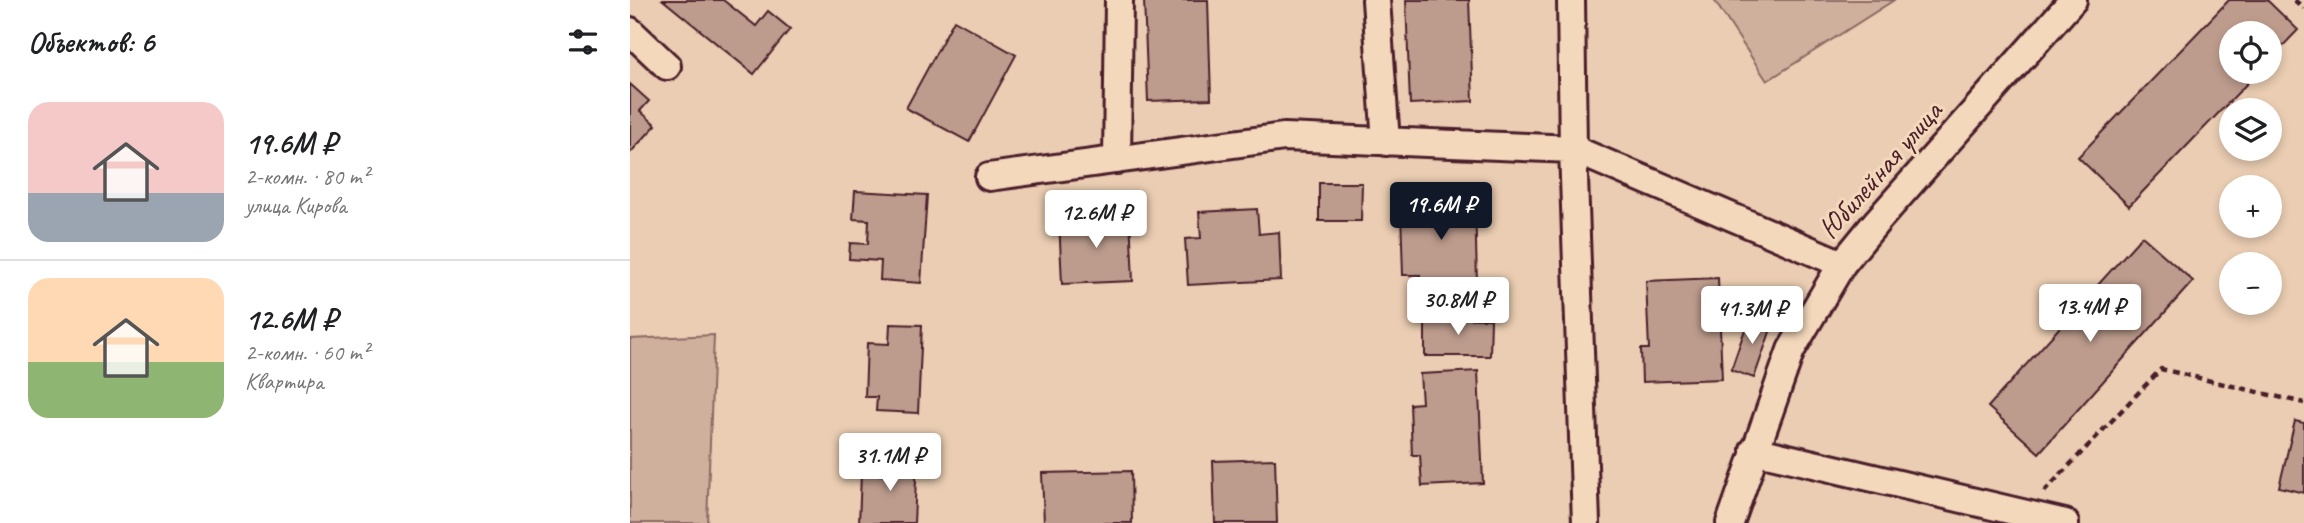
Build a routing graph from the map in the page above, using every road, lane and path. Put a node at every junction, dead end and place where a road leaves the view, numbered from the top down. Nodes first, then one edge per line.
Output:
1 (1119, 0) edge
2 (1376, 0) edge
3 (1571, 0) edge
4 (2073, 0) edge
5 (2294, 0) edge
6 (2304, 8) edge
7 (630, 31) edge
8 (667, 66) dead end
9 (1386, 142) junction
10 (1573, 149) junction
11 (1117, 160) junction
12 (989, 177) dead end
13 (1842, 264) junction
14 (2304, 403) edge
15 (1754, 450) junction
16 (2024, 513) junction
17 (1586, 523) edge
18 (1730, 523) edge
19 (2065, 523) edge

1 - 11 street
2 - 9 street
3 - 10 street
4 - 13 street, Юбилейная улица
5 - 6 path
7 - 8 street
9 - 10 street
9 - 11 street
10 - 13 street
10 - 17 street
11 - 12 street
13 - 15 street, Юбилейная улица
14 - 16 path
15 - 16 street
15 - 18 street, Юбилейная улица
16 - 19 street

